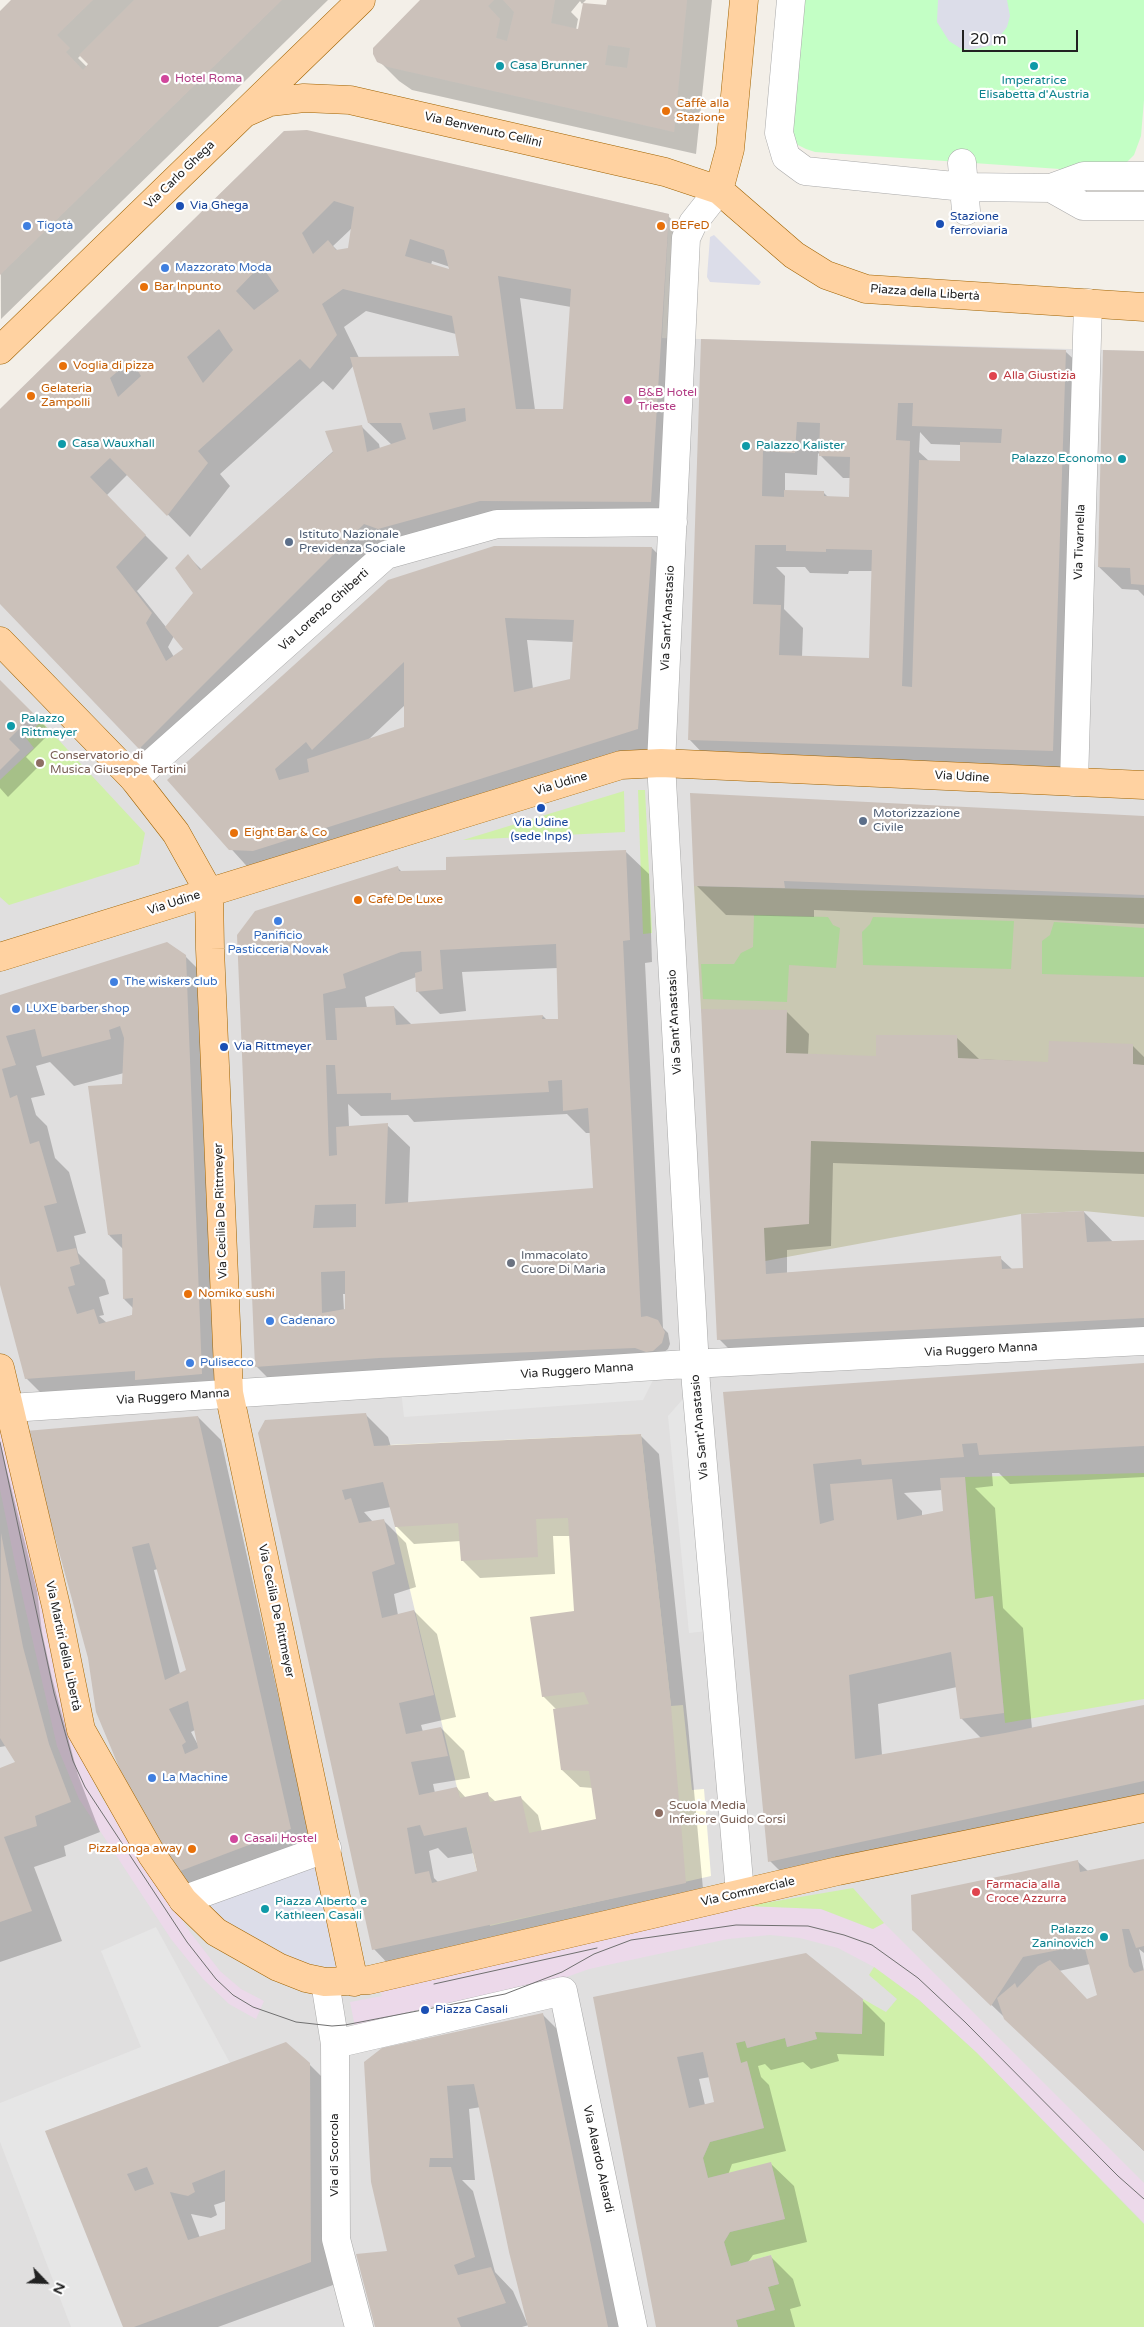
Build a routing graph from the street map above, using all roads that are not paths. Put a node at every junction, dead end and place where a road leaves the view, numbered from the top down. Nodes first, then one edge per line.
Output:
1 (361, 0) edge
2 (744, 0) edge
3 (791, 0) edge
4 (245, 113) junction
5 (1144, 176) edge
6 (1051, 188) junction
7 (1083, 188) dead end
8 (719, 190) junction
9 (1144, 206) edge
10 (1088, 303) junction
11 (1144, 307) edge
12 (0, 350) edge
13 (673, 522) junction
14 (0, 641) edge
15 (661, 763) junction
16 (134, 779) junction
17 (1074, 782) junction
18 (1144, 785) edge
19 (209, 892) junction
20 (0, 958) edge
21 (1144, 1342) edge
22 (694, 1364) junction
23 (0, 1368) edge
24 (229, 1393) junction
25 (10, 1408) junction
26 (1144, 1808) edge
27 (327, 1848) junction
28 (740, 1893) junction
29 (183, 1900) junction
30 (325, 1982) junction
31 (354, 1982) junction
32 (335, 2044) junction
33 (359, 2327) edge
34 (633, 2327) edge

1 - 4 main road, Via Carlo Ghega
2 - 8 main road
3 - 6 street
4 - 8 main road, Via Benvenuto Cellini
4 - 12 main road, Via Carlo Ghega
5 - 6 street
6 - 7 street
6 - 9 street
8 - 10 main road, Piazza della Libertà
8 - 13 street, Via Sant'Anastasio
10 - 11 main road, Piazza della Libertà
10 - 17 street, Via Tivarnella
13 - 15 street, Via Sant'Anastasio
13 - 16 street, Via Lorenzo Ghiberti
14 - 16 main road, Via Cecilia De Rittmeyer
15 - 17 main road, Via Udine
15 - 19 main road, Via Udine
15 - 22 street, Via Sant'Anastasio
16 - 19 main road, Via Cecilia De Rittmeyer
17 - 18 main road, Via Udine
19 - 20 main road, Via Udine
19 - 24 main road, Via Cecilia De Rittmeyer
21 - 22 street, Via Ruggero Manna
22 - 24 street, Via Ruggero Manna
22 - 28 street, Via Sant'Anastasio
23 - 25 main road, Via Martiri della Libertà
24 - 25 street, Via Ruggero Manna
24 - 27 main road, Via Cecilia De Rittmeyer
25 - 29 main road, Via Martiri della Libertà
26 - 28 main road, Via Commerciale
27 - 29 street
27 - 31 main road
28 - 31 main road, Via Commerciale
29 - 30 main road
30 - 31 main road
30 - 32 street, Via di Scorcola
32 - 33 street, Via di Scorcola
32 - 34 street, Via Aleardo Aleardi

